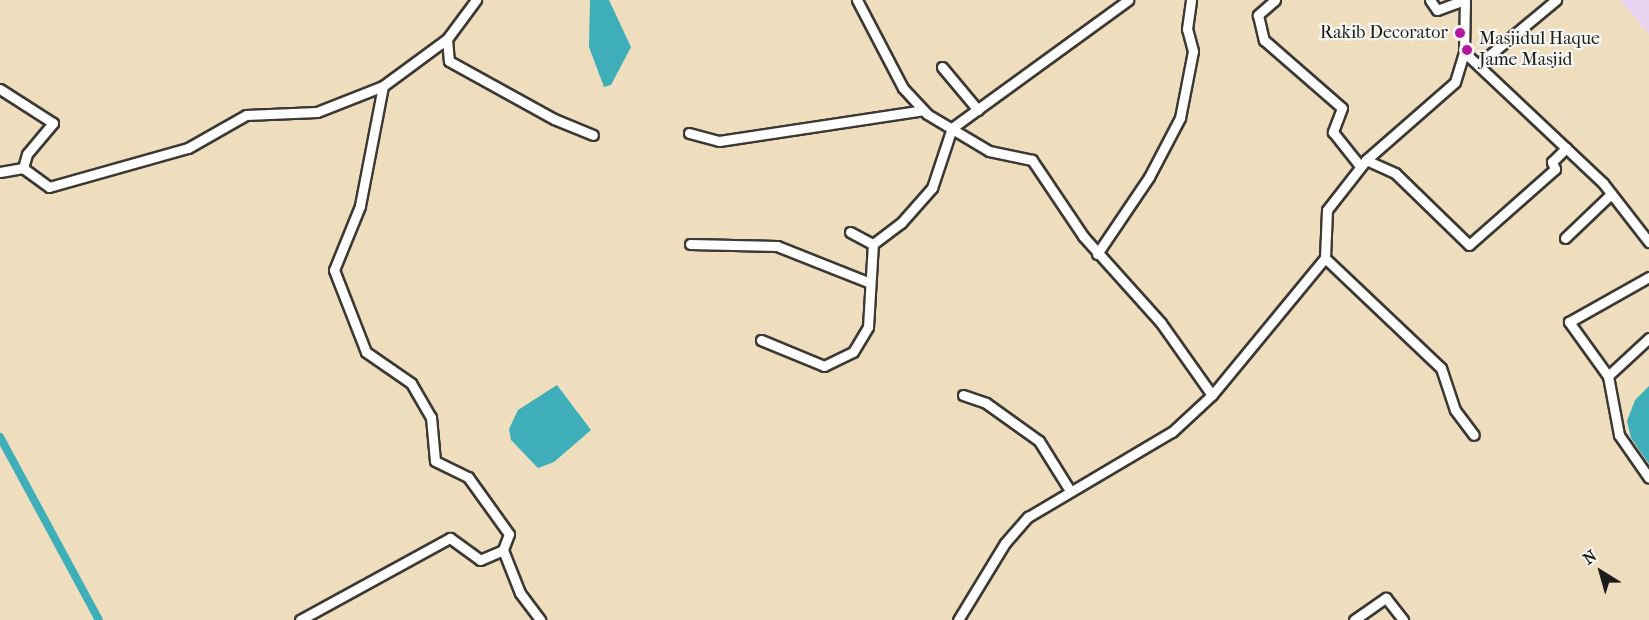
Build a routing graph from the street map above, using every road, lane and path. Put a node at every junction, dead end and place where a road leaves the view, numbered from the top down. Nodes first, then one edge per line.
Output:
1 (476, 0) edge
2 (857, 0) edge
3 (1128, 0) edge
4 (1191, 0) edge
5 (1275, 0) edge
6 (1430, 0) edge
7 (1465, 0) edge
8 (1556, 0) edge
9 (447, 39) junction
10 (1464, 52) junction
11 (1480, 63) junction
12 (942, 68) dead end
13 (383, 86) junction
14 (0, 88) edge
15 (923, 110) junction
16 (978, 110) junction
17 (952, 128) junction
18 (689, 133) dead end
19 (593, 135) dead end
20 (1566, 148) junction
21 (1363, 163) junction
22 (23, 168) junction
23 (0, 172) edge
24 (1611, 194) junction
25 (850, 232) dead end
26 (1565, 238) dead end
27 (1649, 242) edge
28 (690, 244) dead end
29 (873, 244) junction
30 (1098, 254) junction
31 (1325, 258) junction
32 (1649, 277) edge
33 (868, 282) junction
34 (1649, 338) edge
35 (761, 340) dead end
36 (1608, 376) junction
37 (963, 395) dead end
38 (1212, 395) junction
39 (1474, 435) dead end
40 (1649, 478) edge
41 (1069, 489) junction
42 (503, 550) junction
43 (300, 620) edge
44 (540, 620) edge
45 (958, 620) edge
46 (1354, 620) edge
47 (1403, 620) edge

1 - 9 street
2 - 15 street
3 - 16 street
4 - 30 street
5 - 21 street
6 - 7 street
7 - 10 street
8 - 11 street
9 - 13 street
9 - 19 street
10 - 11 street
10 - 21 street
11 - 20 street
12 - 16 street
13 - 22 street
13 - 42 street
14 - 22 street
15 - 17 street
15 - 18 street
16 - 17 street
17 - 29 street
17 - 30 street
20 - 21 street
20 - 24 street
21 - 31 street
22 - 23 street
24 - 26 street
24 - 27 street
25 - 29 street
28 - 33 street
29 - 33 street
30 - 38 street
31 - 38 street
31 - 39 street
32 - 36 street
33 - 35 street
34 - 36 street
36 - 40 street
37 - 41 street
38 - 41 street
41 - 45 street
42 - 43 street
42 - 44 street
46 - 47 street

